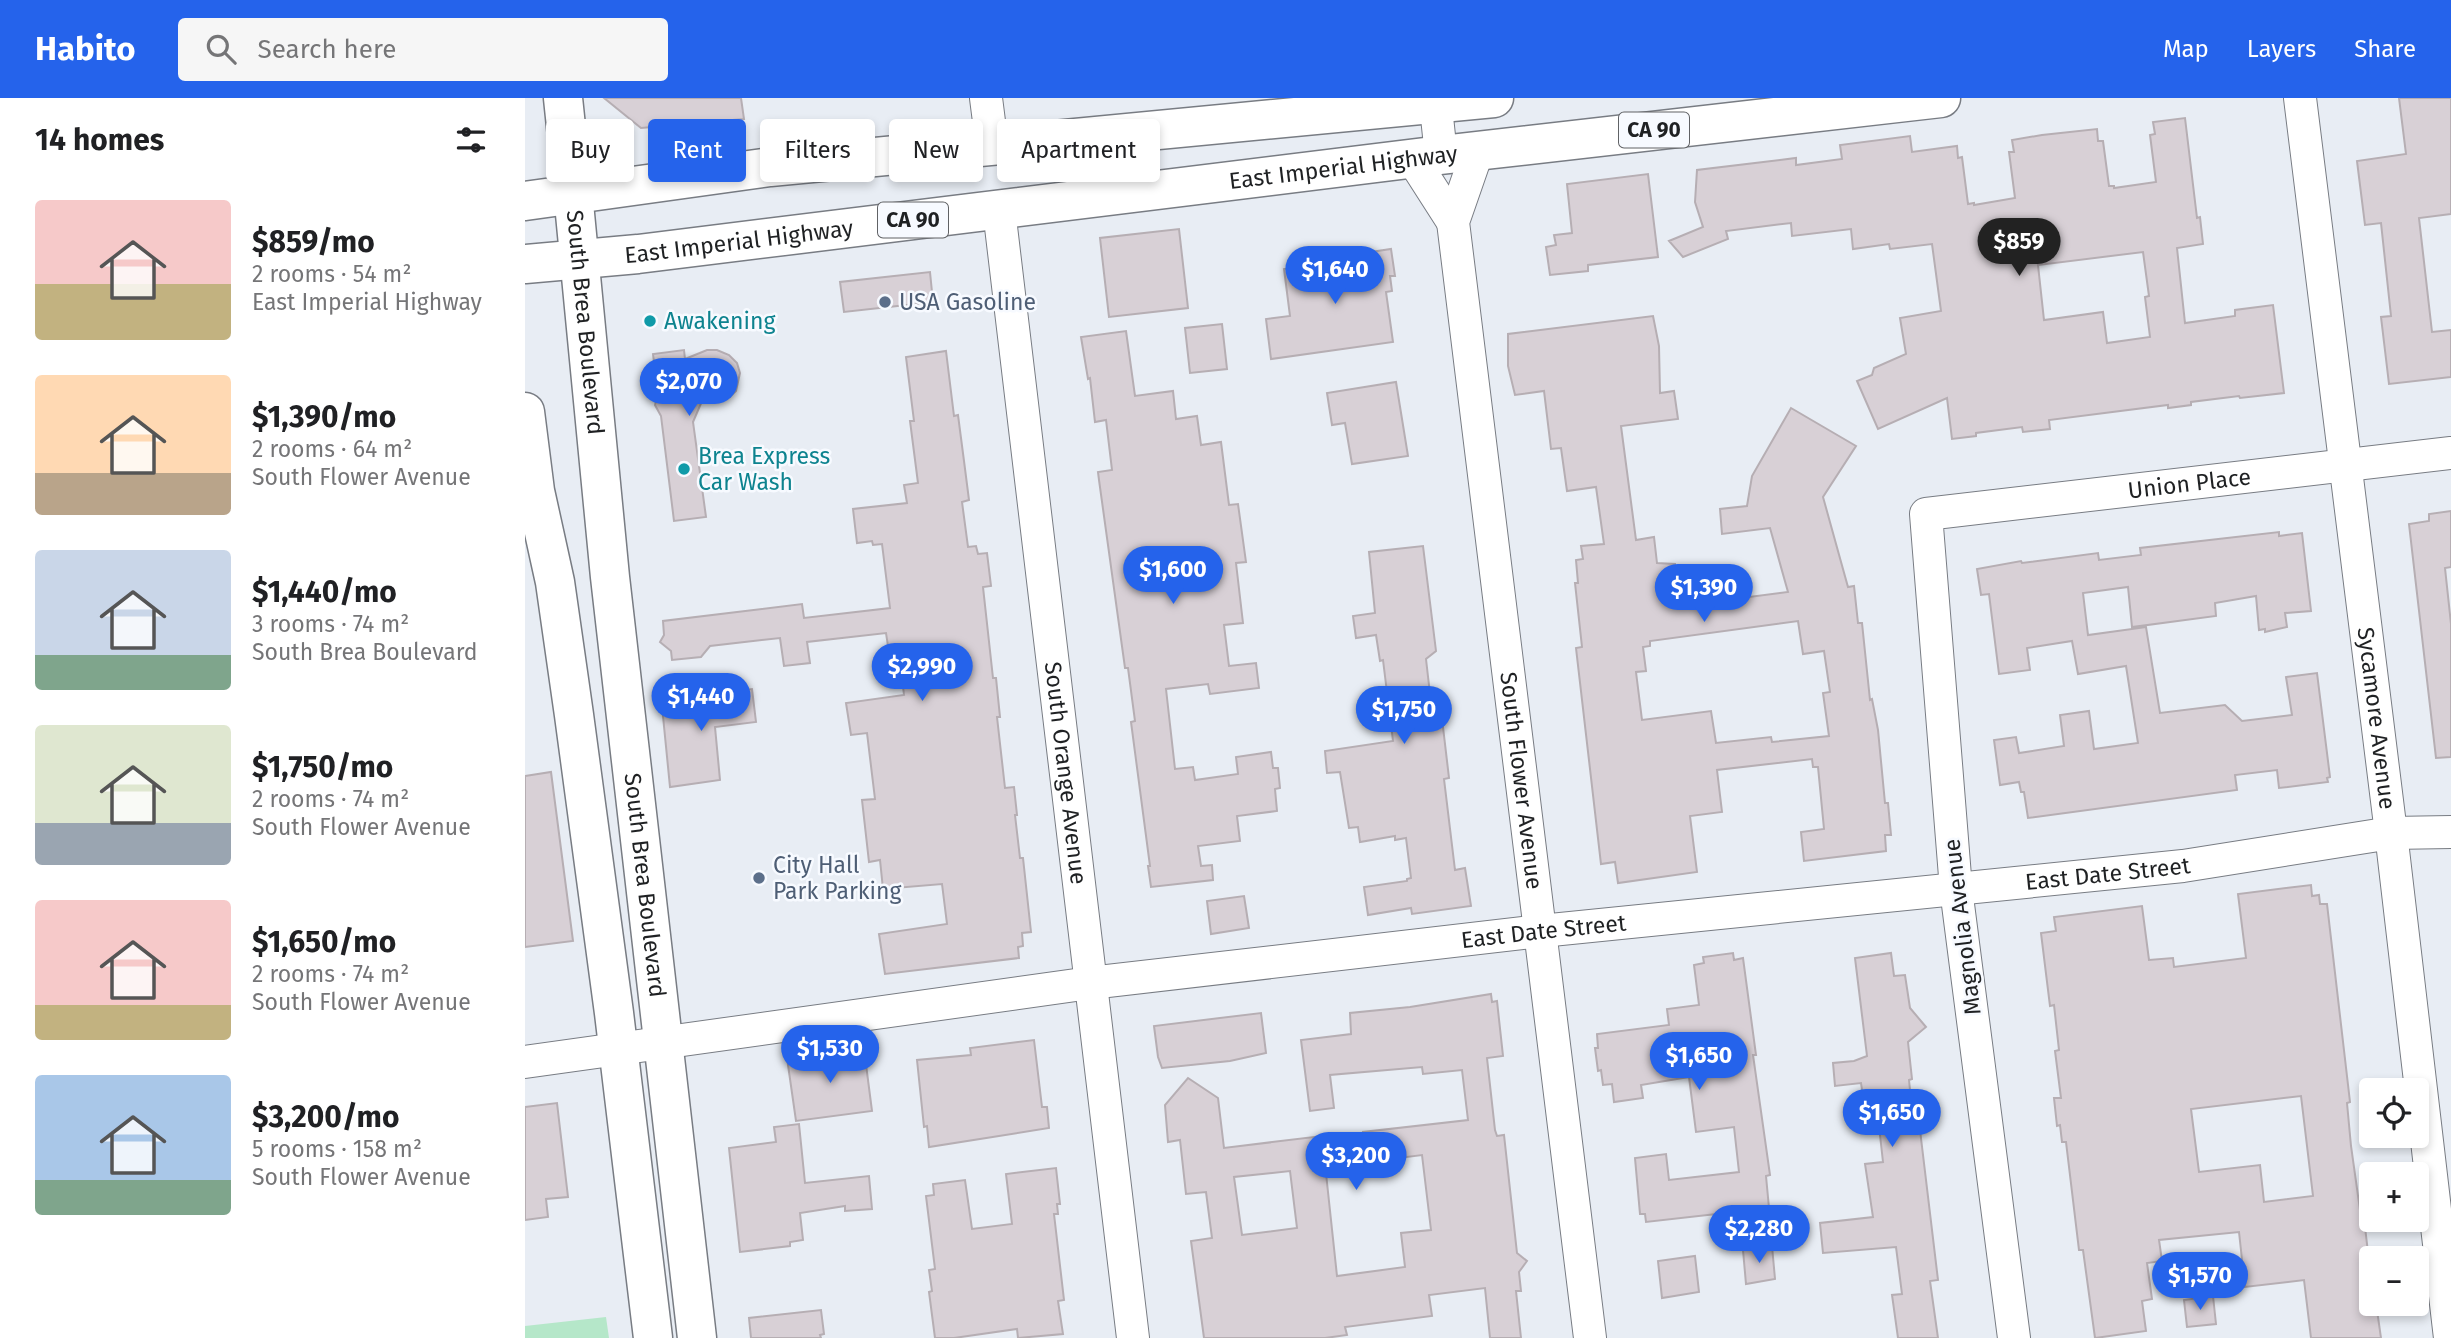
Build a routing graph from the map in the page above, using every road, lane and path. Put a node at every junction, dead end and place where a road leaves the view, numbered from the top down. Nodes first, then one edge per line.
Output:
1 (563, 98) edge
2 (986, 98) edge
3 (1494, 98) edge
4 (1941, 98) edge
5 (2300, 98) edge
6 (1436, 101) edge
7 (1829, 104) edge
8 (992, 145) junction
9 (1478, 150) junction
10 (1427, 156) junction
11 (573, 193) junction
12 (525, 201) edge
13 (999, 210) junction
14 (1453, 222) junction
15 (579, 259) junction
16 (525, 264) edge
17 (525, 412) edge
18 (2451, 453) edge
19 (2346, 465) junction
20 (1926, 514) joint
21 (2451, 831) edge
22 (2391, 833) junction
23 (1956, 889) junction
24 (1541, 931) junction
25 (1090, 983) junction
26 (639, 1047) junction
27 (525, 1062) edge
28 (653, 1338) edge
29 (697, 1338) edge
30 (1133, 1338) edge
31 (1590, 1338) edge
32 (2014, 1338) edge
33 (2450, 1338) edge

1 - 11 main road, South Brea Boulevard
2 - 8 street
3 - 6 main road
4 - 7 main road, East Imperial Highway / CA 90
5 - 19 street, Sycamore Avenue
6 - 8 main road
6 - 10 street, South Flower Avenue
7 - 9 main road, East Imperial Highway / CA 90
8 - 11 main road
9 - 10 main road, East Imperial Highway / CA 90
9 - 14 street, South Flower Avenue
10 - 13 main road, East Imperial Highway / CA 90
10 - 14 street, South Flower Avenue
11 - 12 main road
11 - 15 main road, South Brea Boulevard
13 - 15 main road, East Imperial Highway / CA 90
13 - 25 street, South Orange Avenue
14 - 24 street, South Flower Avenue
15 - 16 main road, CA 90
15 - 26 main road, South Brea Boulevard
17 - 26 main road, South Brea Boulevard
18 - 19 street, Union Place
19 - 20 street, Union Place
19 - 22 street, Sycamore Avenue
20 - 23 street, Magnolia Avenue
21 - 22 street, East Date Street
22 - 23 street, East Date Street
22 - 33 street, Sycamore Avenue
23 - 24 street, East Date Street
23 - 32 street, Magnolia Avenue
24 - 25 street, East Date Street
24 - 31 street, South Flower Avenue
25 - 26 street, East Date Street
25 - 30 street, South Orange Avenue
26 - 27 street, East Date Street
26 - 28 main road, South Brea Boulevard
26 - 29 main road, South Brea Boulevard

